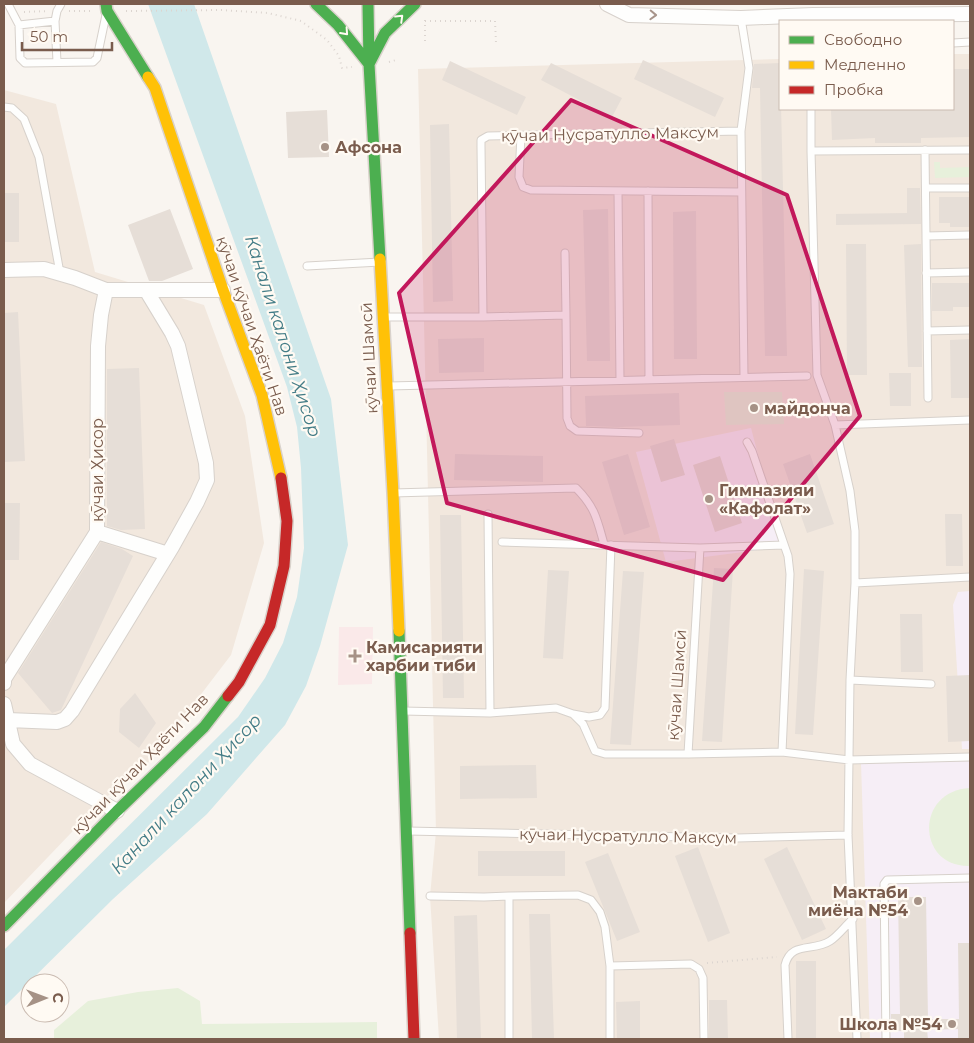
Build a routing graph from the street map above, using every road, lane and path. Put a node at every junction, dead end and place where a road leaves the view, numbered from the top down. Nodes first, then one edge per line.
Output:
1 (8, 4) edge
2 (61, 4) edge
3 (316, 4) edge
4 (368, 4) edge
5 (415, 4) edge
6 (607, 4) edge
7 (106, 7) edge
8 (124, 11) dead end
9 (425, 12) dead end
10 (970, 14) edge
11 (741, 18) junction
12 (813, 18) edge
13 (55, 21) junction
14 (425, 21) junction
15 (20, 25) junction
16 (970, 42) edge
17 (425, 43) dead end
18 (496, 43) dead end
19 (954, 43) edge
20 (396, 60) dead end
21 (57, 62) junction
22 (369, 64) junction
23 (4, 107) edge
24 (812, 110) edge
25 (741, 131) junction
26 (522, 135) junction
27 (925, 150) junction
28 (970, 150) edge
29 (811, 151) junction
30 (926, 188) junction
31 (970, 188) edge
32 (618, 191) junction
33 (648, 191) junction
34 (741, 192) junction
35 (970, 235) edge
36 (926, 236) junction
37 (565, 253) dead end
38 (380, 262) junction
39 (307, 266) dead end
40 (4, 270) edge
41 (970, 272) edge
42 (60, 273) junction
43 (926, 273) junction
44 (106, 290) junction
45 (146, 290) junction
46 (223, 290) junction
47 (566, 315) junction
48 (383, 317) junction
49 (483, 317) junction
50 (970, 330) edge
51 (927, 331) junction
52 (807, 376) dead end
53 (744, 377) junction
54 (649, 379) junction
55 (620, 380) junction
56 (566, 381) junction
57 (386, 386) junction
58 (928, 398) dead end
59 (970, 420) edge
60 (835, 425) junction
61 (639, 433) dead end
62 (747, 442) dead end
63 (393, 493) junction
64 (488, 514) dead end
65 (97, 532) junction
66 (502, 542) dead end
67 (607, 545) junction
68 (784, 546) junction
69 (700, 548) junction
70 (168, 554) junction
71 (970, 577) edge
72 (855, 583) junction
73 (850, 680) junction
74 (4, 683) edge
75 (931, 684) dead end
76 (4, 704) edge
77 (402, 711) junction
78 (490, 713) junction
79 (573, 714) junction
80 (8, 720) junction
81 (782, 752) junction
82 (688, 754) junction
83 (970, 756) edge
84 (849, 760) junction
85 (117, 811) junction
86 (407, 831) junction
87 (848, 835) junction
88 (970, 878) edge
89 (430, 896) dead end
90 (509, 896) junction
91 (852, 920) junction
92 (4, 926) edge
93 (787, 956) junction
94 (691, 964) junction
95 (610, 966) junction
96 (414, 1039) edge
97 (509, 1039) edge
98 (610, 1039) edge
99 (704, 1039) edge
100 (788, 1039) edge
101 (857, 1039) edge
102 (886, 1039) edge

1 - 15 lane
2 - 13 lane
3 -> 22 street
4 - 22 street, кӯчаи Шамсӣ
22 -> 5 street
6 -> 11 street
7 - 21 lane
7 - 46 street, кӯчаи кӯчаи Ҳаёти Нав
8 - 22 path
9 - 14 path
10 - 12 street
11 - 12 street
11 - 25 lane
13 - 15 lane
13 - 21 lane
14 - 17 path
14 - 18 path
15 - 21 lane
16 - 19 lane
20 - 22 path
22 - 38 street, кӯчаи Шамсӣ
23 - 42 lane
24 - 29 lane
25 - 26 lane, кӯчаи Нусратулло Максум
25 - 34 lane, кӯчаи Нусратулло Максум
26 - 32 lane
26 - 49 lane, кӯчаи Нусратулло Максум
27 - 28 lane
27 - 29 lane
27 - 30 lane
29 - 60 lane
30 - 31 lane
30 - 36 lane
32 - 33 lane
32 - 55 lane
33 - 34 lane
33 - 54 lane
34 - 53 lane, кӯчаи Нусратулло Максум
35 - 36 lane
36 - 43 lane
37 - 47 lane
38 - 39 lane
38 - 48 street, кӯчаи Шамсӣ
40 - 42 street
41 - 43 lane
42 - 44 street
43 - 51 lane
44 - 45 street
44 - 65 street, кӯчаи Ҳисор
45 - 46 street
45 - 70 street
46 - 85 street, кӯчаи кӯчаи Ҳаёти Нав
47 - 49 lane
47 - 56 lane
48 - 49 lane
48 - 57 street, кӯчаи Шамсӣ
50 - 51 lane
51 - 58 lane
52 - 53 lane
53 - 54 lane
54 - 55 lane
55 - 56 lane
56 - 57 lane
56 - 61 lane
57 - 63 street, кӯчаи Шамсӣ
59 - 60 lane
60 - 72 lane
62 - 68 lane
63 - 67 lane
63 - 77 street, кӯчаи Шамсӣ
64 - 78 lane
65 - 70 street
65 - 74 street, кӯчаи Ҳисор
66 - 67 lane
67 - 69 lane
67 - 79 lane
68 - 69 lane
68 - 81 lane
69 - 82 lane, кӯчаи Шамсӣ
70 - 80 street
71 - 72 lane
72 - 73 lane
73 - 75 lane
73 - 84 lane
76 - 80 street
77 - 78 lane
77 - 86 street, кӯчаи Шамсӣ
78 - 79 lane
79 - 82 lane, кӯчаи Шамсӣ
80 - 85 street
81 - 82 lane
81 - 84 lane
83 - 84 lane
84 - 87 lane
85 - 92 street, кӯчаи кӯчаи Ҳаёти Нав
86 - 87 lane, кӯчаи Нусратулло Максум
86 - 96 street, кӯчаи Шамсӣ
87 - 91 lane
88 - 102 lane
89 - 90 lane
90 - 95 lane
90 - 97 lane
91 - 93 lane
91 - 101 lane
93 - 94 path
93 - 100 lane
94 - 95 lane
94 - 99 lane
95 - 98 lane

